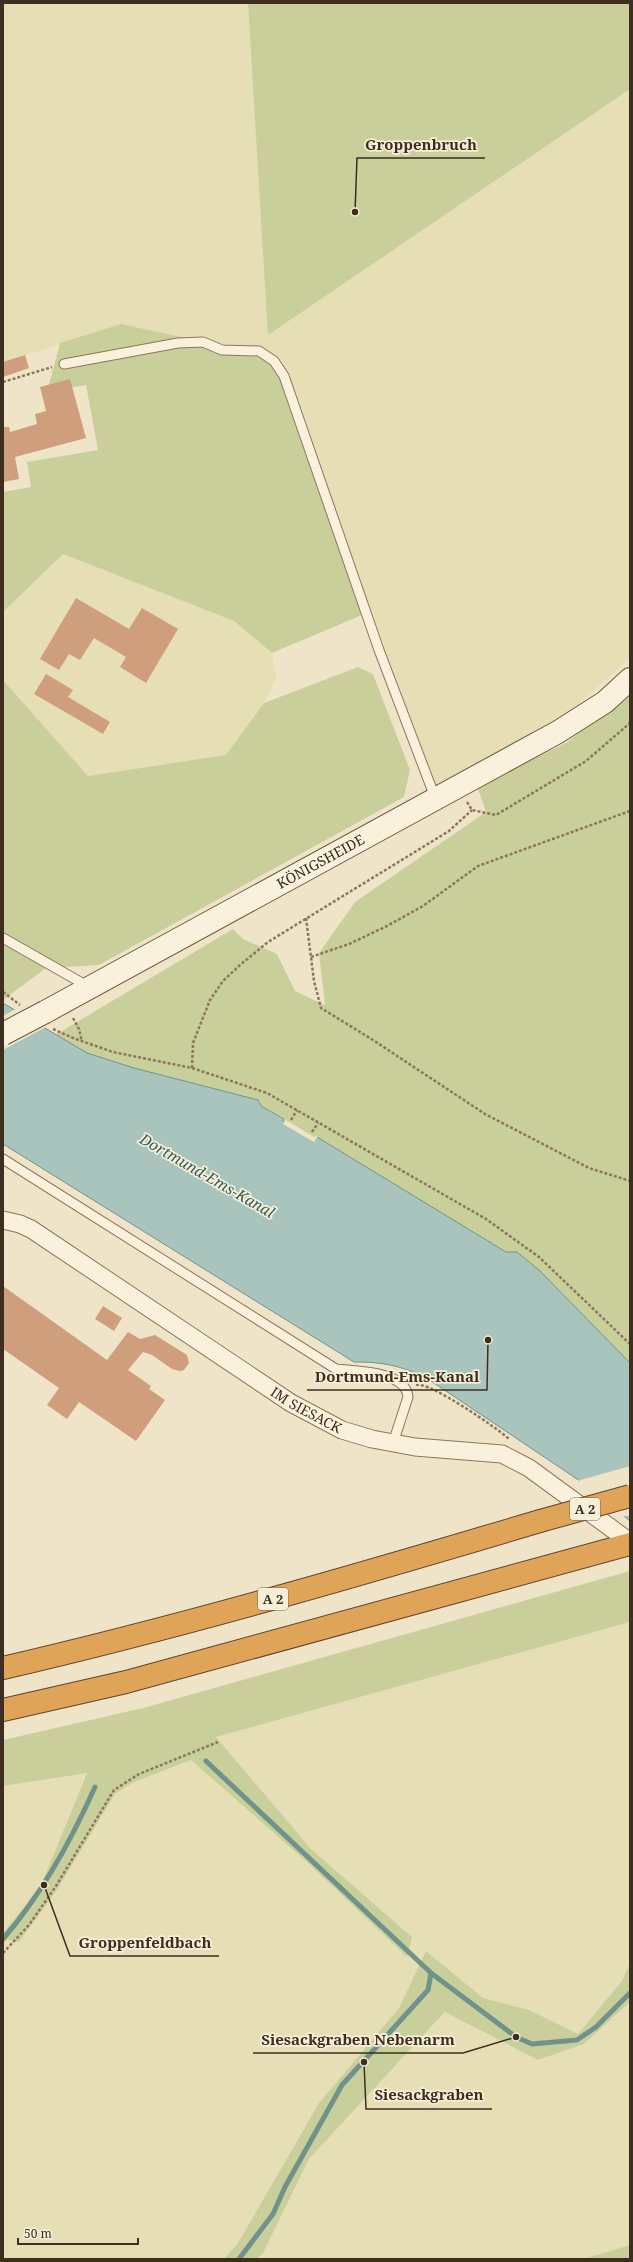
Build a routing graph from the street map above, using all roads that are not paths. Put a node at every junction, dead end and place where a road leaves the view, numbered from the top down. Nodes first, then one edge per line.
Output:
1 (64, 364) road end
2 (630, 679) edge
3 (436, 800) junction
4 (3, 938) edge
5 (90, 988) junction
6 (3, 1034) edge
7 (3, 1159) edge
8 (3, 1220) edge
9 (393, 1443) junction
10 (630, 1496) edge
11 (630, 1543) edge
12 (3, 1668) edge
13 (3, 1710) edge

1 - 3 lane
2 - 3 main road, KÖNIGSHEIDE
3 - 5 main road, KÖNIGSHEIDE
4 - 5 lane
5 - 6 main road, KÖNIGSHEIDE, bridge
7 - 9 lane
8 - 9 street, IM SIESACK
9 - 11 street, IM SIESACK
10 - 12 highway, A 2, bridge
11 - 13 highway

